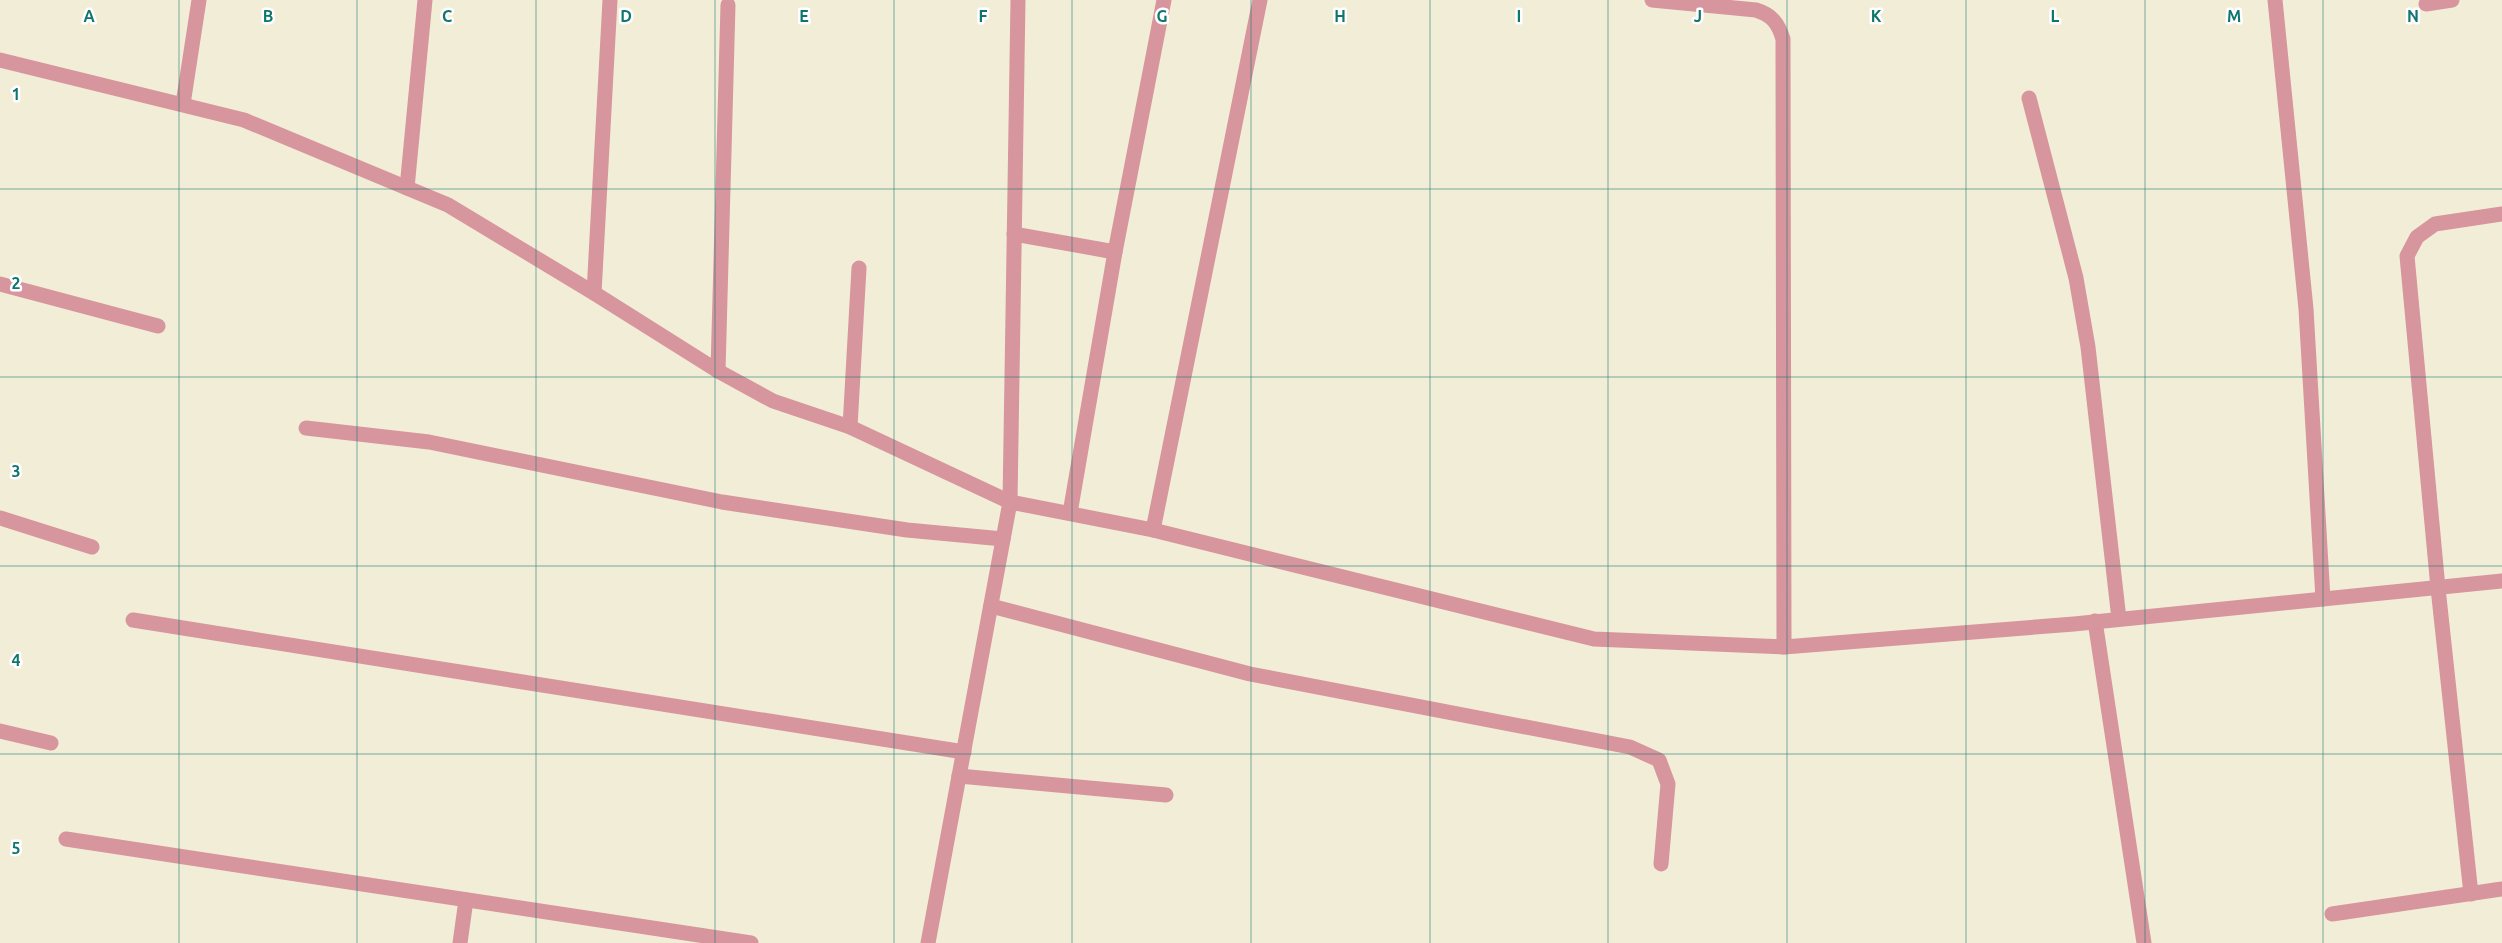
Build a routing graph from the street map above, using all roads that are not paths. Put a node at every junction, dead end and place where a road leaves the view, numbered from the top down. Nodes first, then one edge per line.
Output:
1 (199, 0) edge
2 (425, 0) edge
3 (610, 0) edge
4 (1018, 0) edge
5 (1164, 0) edge
6 (1260, 0) edge
7 (1652, 0) edge
8 (2275, 0) edge
9 (2452, 0) edge
10 (2426, 4) dead end
11 (728, 5) dead end
12 (0, 60) edge
13 (2029, 98) dead end
14 (182, 104) junction
15 (407, 188) junction
16 (2502, 214) edge
17 (1014, 234) junction
18 (1115, 252) junction
19 (859, 268) dead end
20 (0, 284) edge
21 (594, 293) junction
22 (158, 326) dead end
23 (718, 371) junction
24 (850, 427) junction
25 (306, 428) dead end
26 (1010, 502) junction
27 (1070, 513) junction
28 (0, 518) edge
29 (1153, 530) junction
30 (1004, 540) junction
31 (92, 547) dead end
32 (2502, 581) edge
33 (2438, 588) junction
34 (2323, 599) junction
35 (991, 606) junction
36 (2119, 619) junction
37 (133, 620) dead end
38 (2095, 621) junction
39 (1784, 647) junction
40 (0, 731) edge
41 (51, 742) dead end
42 (964, 752) junction
43 (959, 776) junction
44 (1166, 795) dead end
45 (66, 839) dead end
46 (1661, 864) dead end
47 (2502, 889) edge
48 (2471, 894) junction
49 (466, 900) junction
50 (2332, 914) dead end
51 (460, 943) edge
52 (751, 943) edge
53 (928, 943) edge
54 (2144, 943) edge

1 - 14 street
2 - 15 street
3 - 21 street
4 - 17 street
5 - 18 street
6 - 29 street
7 - 39 street
8 - 34 street
9 - 10 street
11 - 23 street
12 - 14 street
13 - 36 street
14 - 15 street
15 - 21 street
16 - 33 street
17 - 18 street
17 - 26 street
18 - 27 street
19 - 24 street
20 - 22 street
21 - 23 street
23 - 24 street
24 - 26 street
25 - 30 street
26 - 27 street
26 - 30 street
27 - 29 street
28 - 31 street
29 - 39 street
30 - 35 street
32 - 33 street
33 - 34 street
33 - 48 street
34 - 36 street
35 - 42 street
35 - 46 street
36 - 38 street
37 - 42 street
38 - 39 street
38 - 54 street
40 - 41 street
42 - 43 street
43 - 44 street
43 - 53 street
45 - 49 street
47 - 48 street
48 - 50 street
49 - 51 street
49 - 52 street

